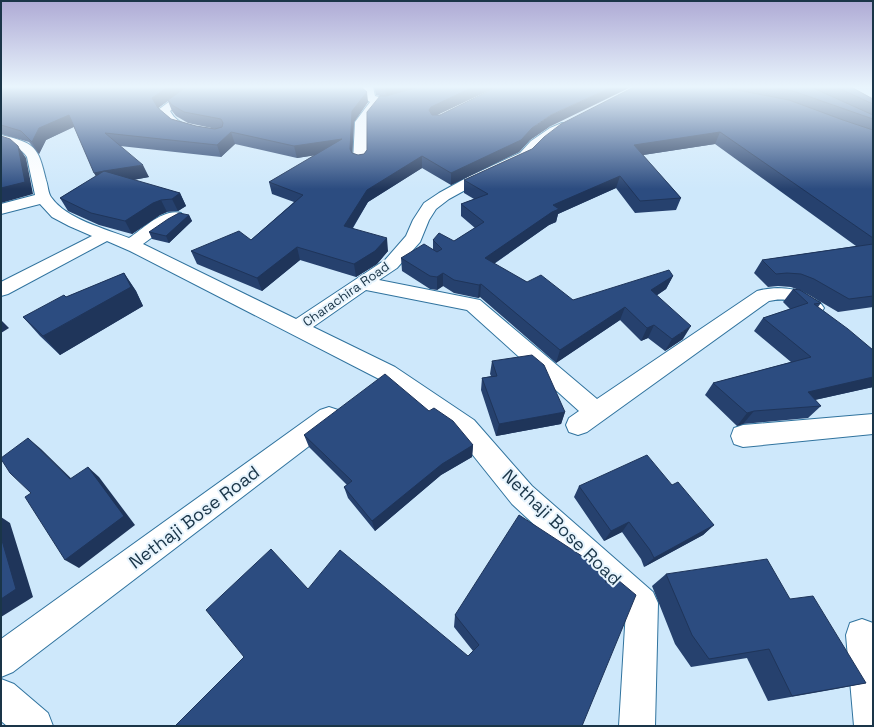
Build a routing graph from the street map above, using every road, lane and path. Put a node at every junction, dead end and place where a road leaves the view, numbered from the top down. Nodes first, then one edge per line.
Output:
1 (170, 121) edge
2 (363, 121) edge
3 (574, 121) edge
4 (205, 133) edge
5 (1, 139) edge
6 (360, 161) edge
7 (43, 198) junction
8 (1, 209) edge
9 (175, 216) edge
10 (106, 235) junction
11 (131, 245) junction
12 (361, 283) junction
13 (1, 290) edge
14 (831, 319) edge
15 (297, 328) junction
16 (387, 373) junction
17 (596, 412) junction
18 (873, 424) edge
19 (578, 425) dead end
20 (743, 436) dead end
21 (862, 635) dead end
22 (1, 660) edge
23 (1, 697) edge
24 (35, 726) edge
25 (637, 726) edge
26 (872, 726) edge

1 - 4 street
2 - 6 street
3 - 12 street, Charachira Road
5 - 7 street
7 - 8 street
7 - 10 street, Nethaji Bose Road
9 - 11 street
10 - 11 street, Nethaji Bose Road
10 - 13 street
11 - 15 street, Nethaji Bose Road
12 - 15 street, Charachira Road
12 - 17 street
14 - 17 street
15 - 16 street, Nethaji Bose Road
16 - 22 street, Nethaji Bose Road
16 - 25 street, Nethaji Bose Road
17 - 19 street
18 - 20 street
21 - 26 street
23 - 24 street

